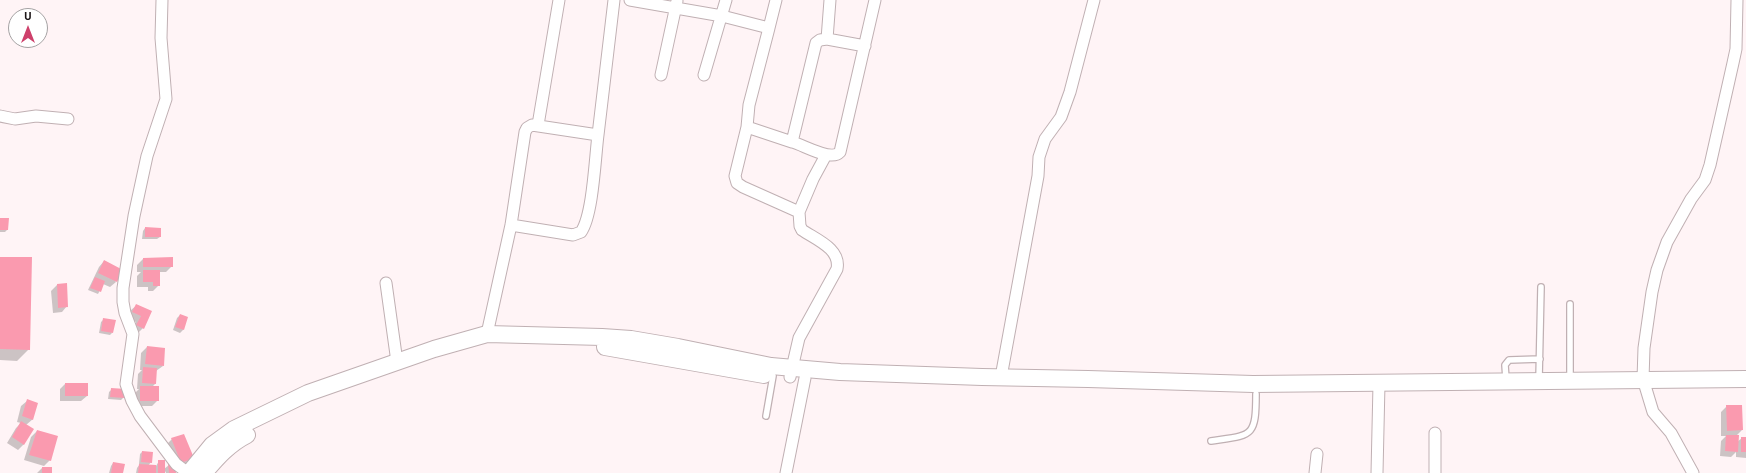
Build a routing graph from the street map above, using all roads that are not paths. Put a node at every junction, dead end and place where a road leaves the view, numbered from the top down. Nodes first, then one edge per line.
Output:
1 (162, 0) edge
2 (559, 0) edge
3 (614, 0) edge
4 (630, 0) edge
5 (726, 0) edge
6 (776, 0) edge
7 (830, 0) edge
8 (875, 0) edge
9 (1094, 0) edge
10 (1736, 0) edge
11 (676, 4) edge
12 (722, 16) junction
13 (769, 28) junction
14 (827, 39) junction
15 (865, 46) junction
16 (661, 75) dead end
17 (704, 75) dead end
18 (0, 116) edge
19 (68, 119) dead end
20 (538, 125) junction
21 (747, 127) junction
22 (598, 134) junction
23 (792, 142) junction
24 (826, 155) junction
25 (799, 212) junction
26 (511, 225) junction
27 (386, 283) dead end
28 (1541, 287) dead end
29 (1570, 304) dead end
30 (487, 334) junction
31 (436, 354) junction
32 (1540, 359) junction
33 (397, 362) junction
34 (796, 374) junction
35 (773, 376) junction
36 (1001, 377) junction
37 (1746, 379) edge
38 (1570, 380) junction
39 (1538, 381) junction
40 (1506, 382) junction
41 (1644, 383) junction
42 (1088, 384) junction
43 (1746, 388) edge
44 (1379, 389) junction
45 (1256, 394) junction
46 (766, 416) dead end
47 (1435, 433) dead end
48 (1211, 441) dead end
49 (1317, 454) dead end
50 (211, 457) edge
51 (188, 473) edge
52 (786, 473) edge
53 (1315, 473) edge
54 (1377, 473) edge
55 (1435, 473) edge
56 (1693, 473) edge

1 - 51 street
2 - 20 street
3 - 22 street
4 - 11 street
5 - 12 street
6 - 13 street
7 - 14 street
8 - 15 street
9 - 36 street
10 - 41 street
11 - 12 street
11 - 16 street
12 - 13 street
12 - 17 street
13 - 21 street
14 - 15 street
14 - 23 street
15 - 24 street
18 - 19 street
20 - 22 street
20 - 26 street
21 - 23 street
21 - 25 street
22 - 26 street
23 - 24 street
24 - 25 street
25 - 34 street
26 - 30 street
27 - 33 street
28 - 32 lane
29 - 38 lane
30 - 31 street
30 - 34 street
31 - 33 street
31 - 35 street
31 - 50 street
32 - 39 lane
32 - 40 lane
33 - 50 street
34 - 35 street
34 - 36 street
34 - 42 street
34 - 52 street
35 - 46 lane
36 - 42 street
37 - 41 street
38 - 39 street
38 - 41 street
39 - 40 street
40 - 44 street
41 - 43 street
41 - 44 street
41 - 56 street
42 - 44 street
42 - 45 street
44 - 45 street
44 - 54 street
45 - 48 lane
47 - 55 street
49 - 53 street
50 - 51 street

